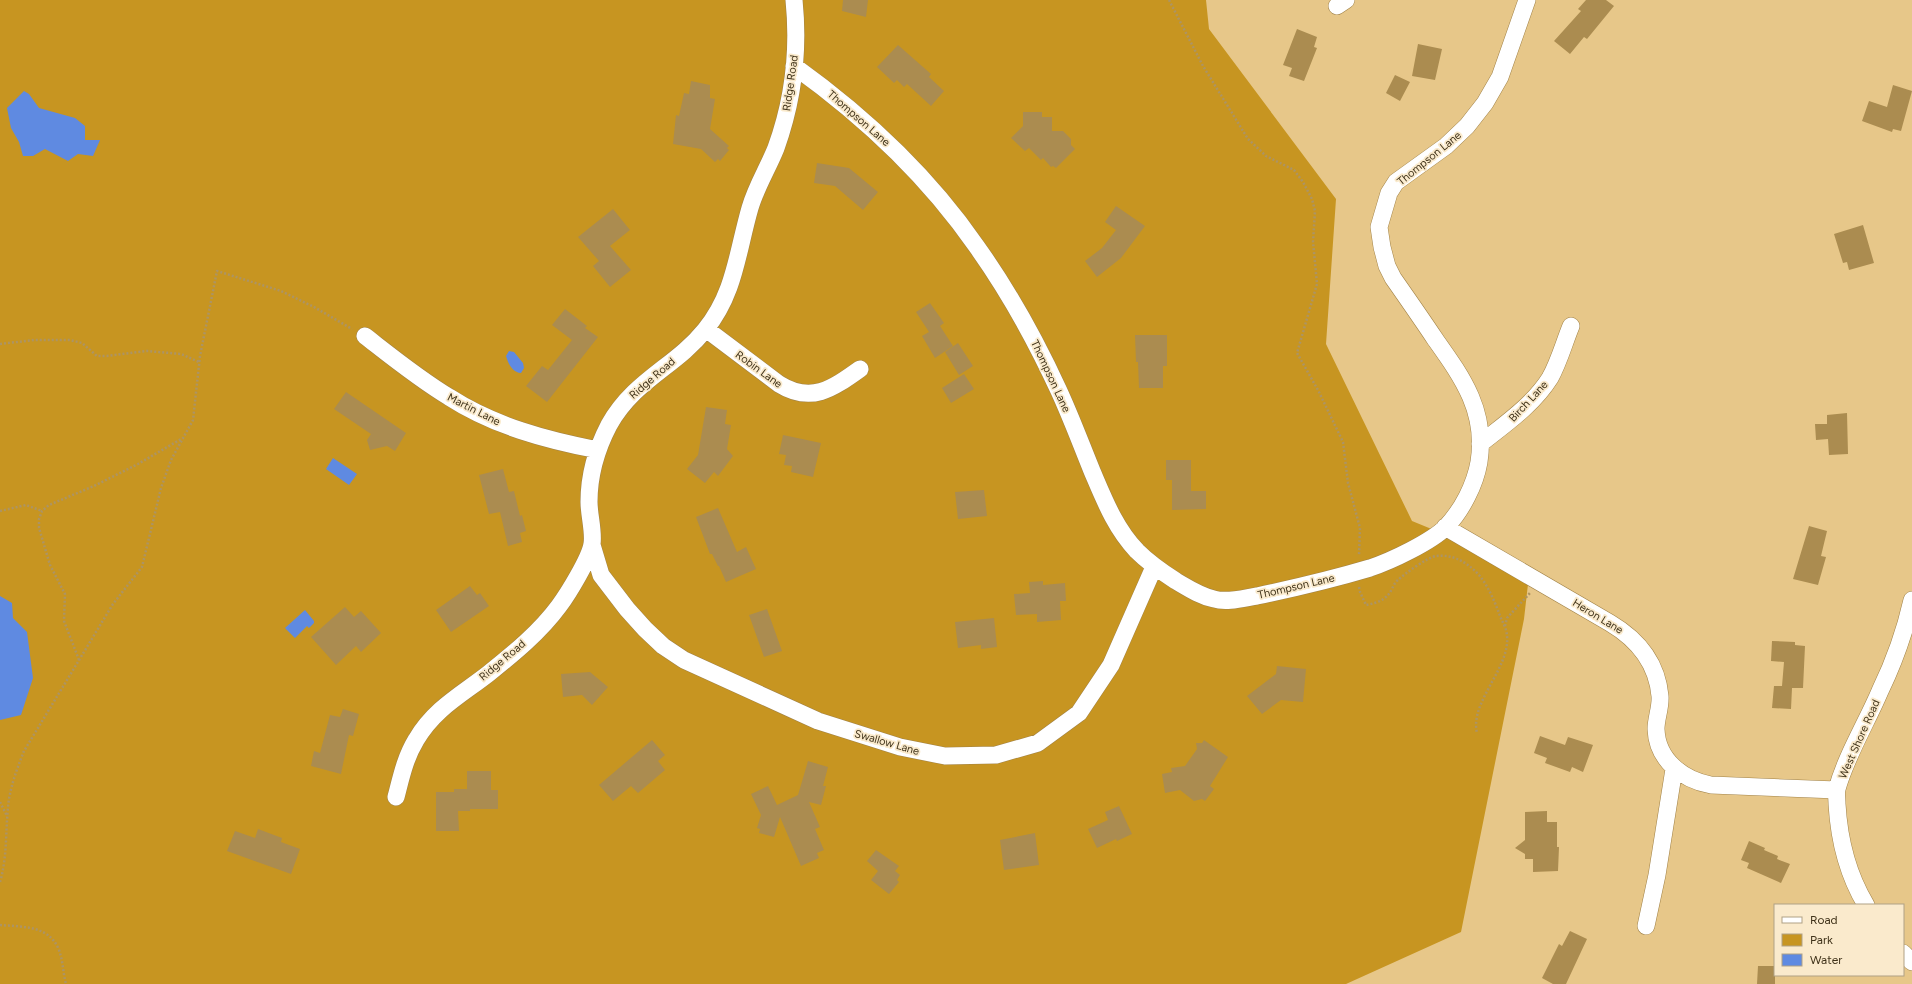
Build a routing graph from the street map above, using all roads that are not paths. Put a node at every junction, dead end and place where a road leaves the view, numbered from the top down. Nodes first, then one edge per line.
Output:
1 (794, 0) edge
2 (1527, 0) edge
3 (794, 66) junction
4 (1571, 326) dead end
5 (706, 329) junction
6 (365, 336) road end
7 (860, 369) dead end
8 (1480, 444) junction
9 (598, 450) junction
10 (1445, 527) junction
11 (592, 545) junction
12 (1154, 567) junction
13 (1912, 600) edge
14 (1674, 769) junction
15 (1837, 790) junction
16 (396, 797) dead end
17 (1866, 904) edge
18 (1646, 926) dead end
19 (1904, 955) edge
20 (1912, 962) edge

1 - 3 street, Ridge Road
2 - 8 street, Thompson Lane
3 - 5 street, Ridge Road
3 - 12 street, Thompson Lane
4 - 8 street, Birch Lane
5 - 7 street, Robin Lane
5 - 9 street, Ridge Road
6 - 9 street, Martin Lane
8 - 10 street, Thompson Lane
9 - 11 street, Ridge Road
10 - 12 street, Thompson Lane
10 - 14 street, Heron Lane
11 - 12 street, Swallow Lane
11 - 16 street, Ridge Road
13 - 15 street, West Shore Road
14 - 15 street, West Shore Road
14 - 18 street
15 - 17 street
19 - 20 street

